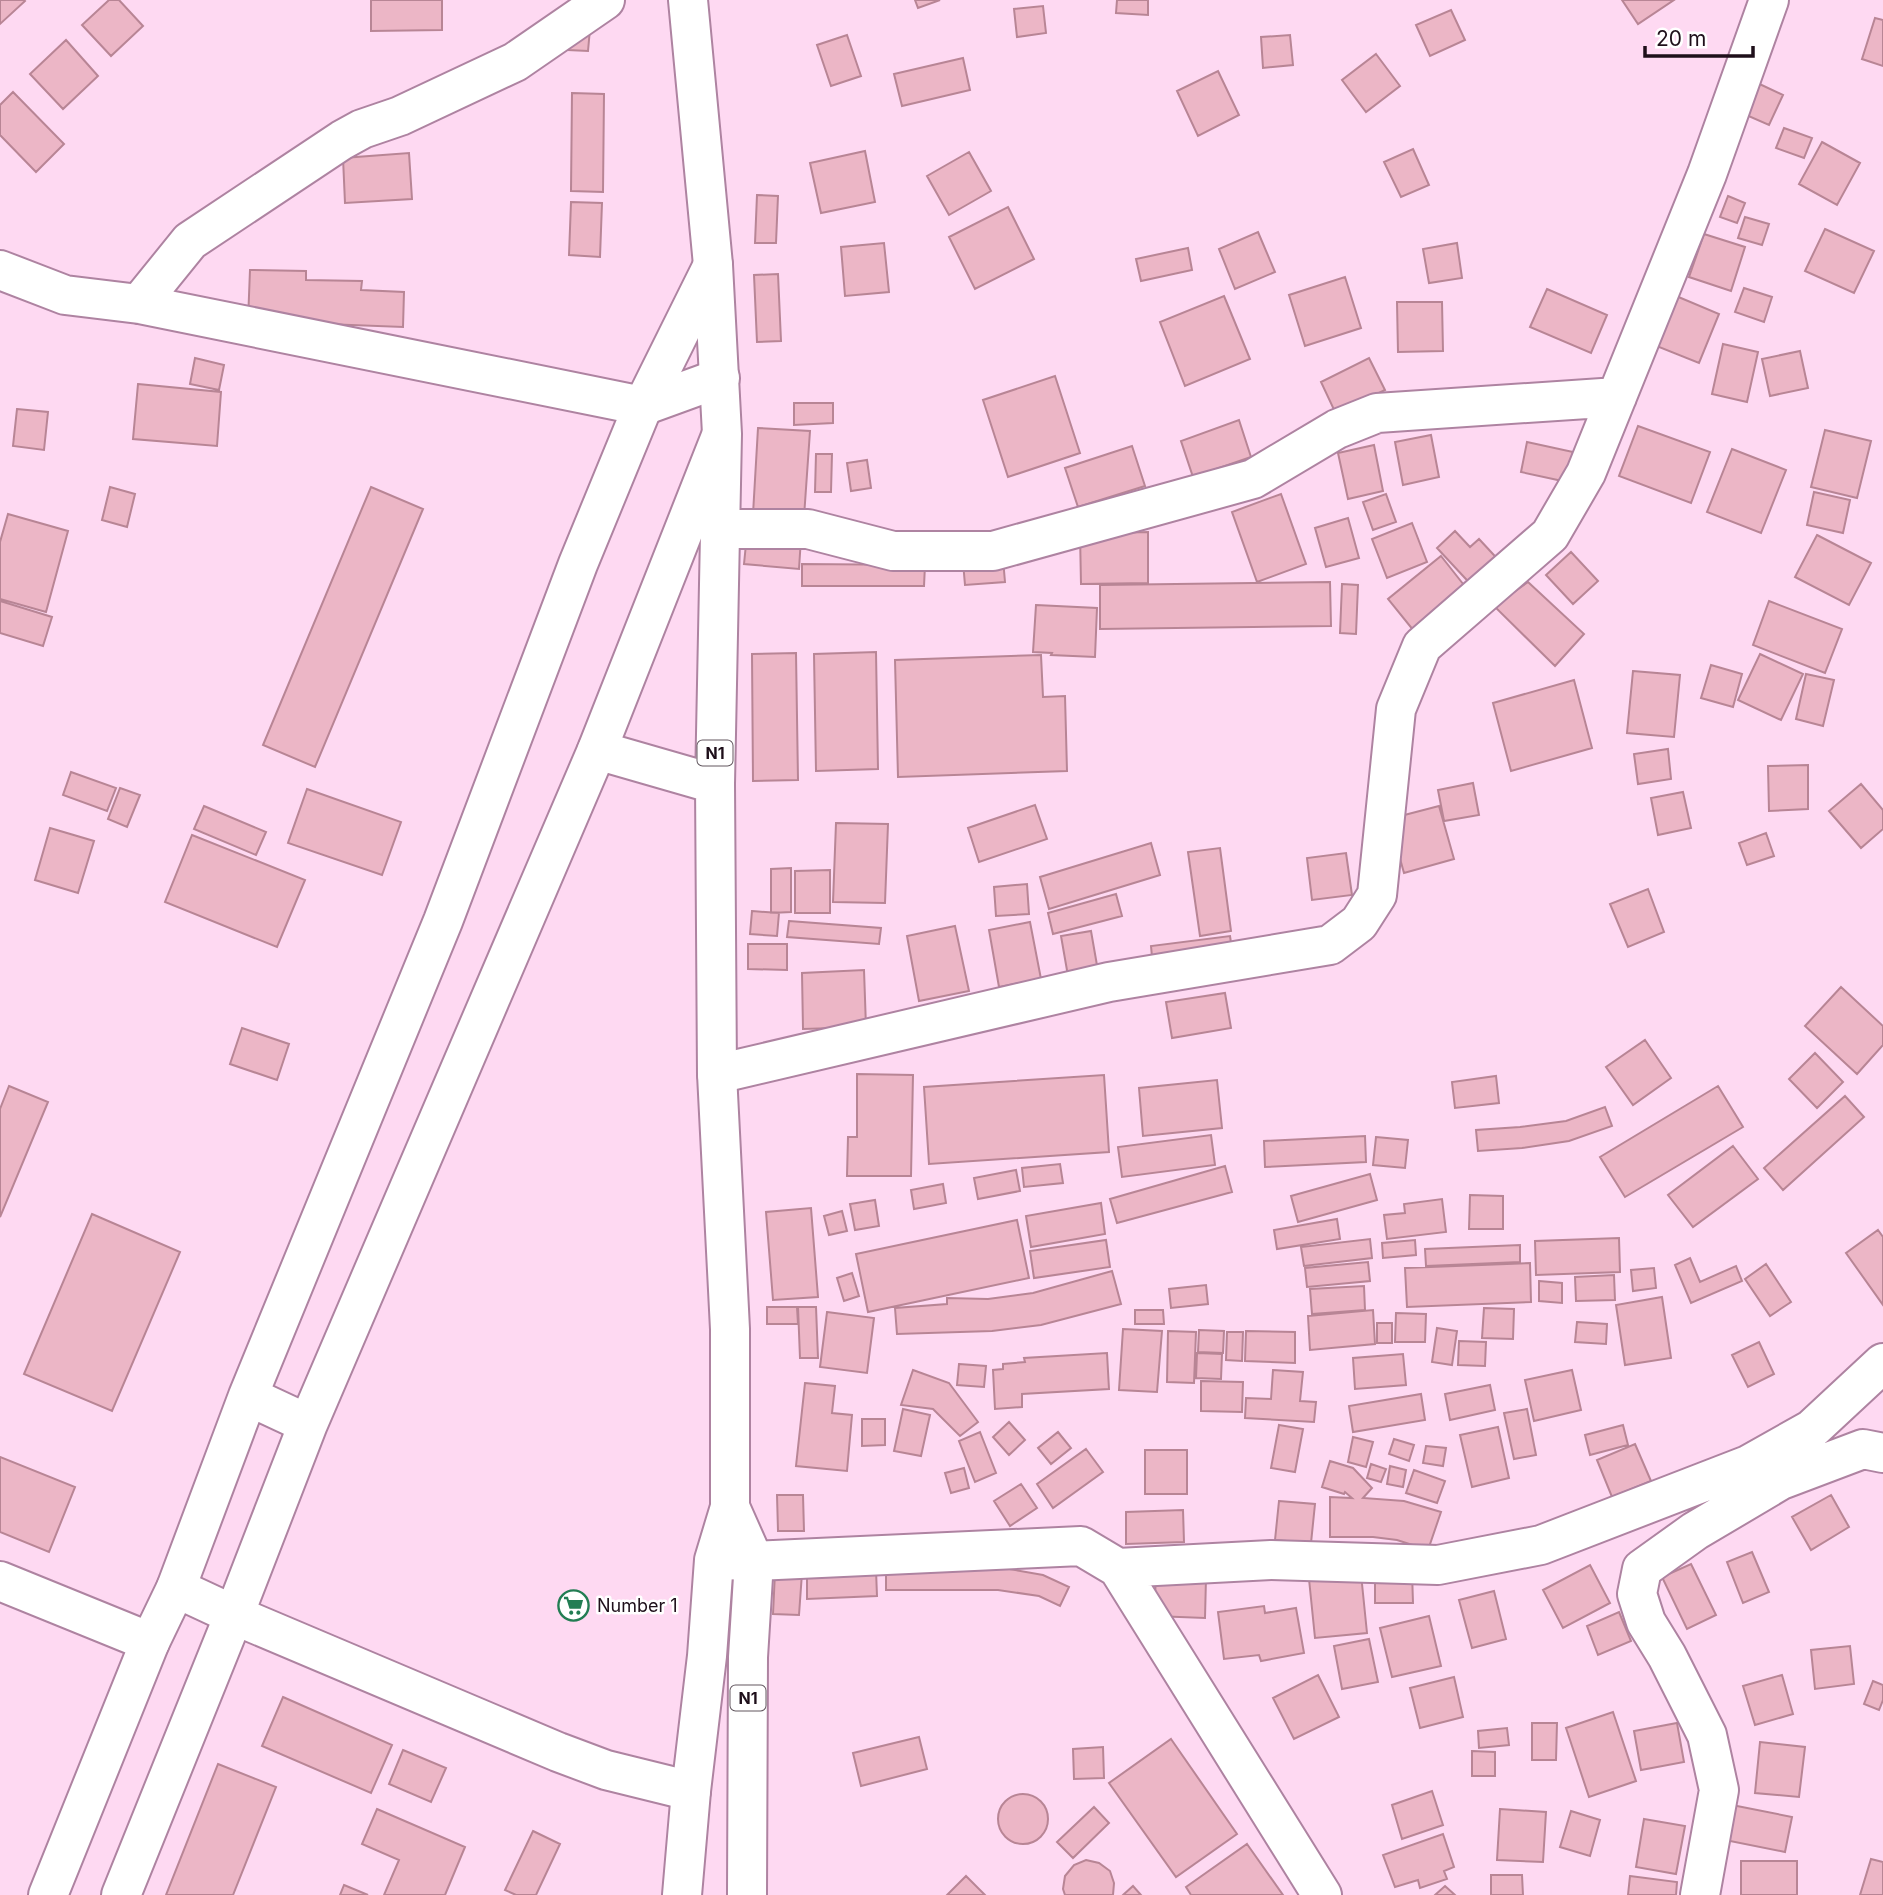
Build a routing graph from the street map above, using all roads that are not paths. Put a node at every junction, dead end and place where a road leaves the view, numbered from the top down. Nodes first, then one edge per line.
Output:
1 (605, 0) edge
2 (688, 0) edge
3 (1769, 0) edge
4 (713, 265) junction
5 (0, 270) edge
6 (139, 304) junction
7 (720, 378) junction
8 (1617, 397) junction
9 (643, 406) junction
10 (722, 434) junction
11 (720, 529) junction
12 (597, 750) junction
13 (715, 784) junction
14 (717, 1074) junction
15 (1883, 1363) edge
16 (248, 1396) junction
17 (308, 1424) junction
18 (1883, 1453) edge
19 (730, 1507) junction
20 (714, 1560) junction
21 (754, 1562) junction
22 (1118, 1568) junction
23 (0, 1581) edge
24 (176, 1588) junction
25 (234, 1615) junction
26 (150, 1642) junction
27 (691, 1791) junction
28 (48, 1895) edge
29 (121, 1895) edge
30 (682, 1895) edge
31 (747, 1895) edge
32 (1322, 1895) edge
33 (1700, 1895) edge

1 - 6 main road
2 - 4 main road, N1
3 - 8 main road
4 - 7 main road, N1
4 - 9 main road
5 - 6 main road
6 - 9 main road
7 - 9 main road
7 - 10 main road, N1
8 - 11 main road
8 - 14 main road
9 - 16 main road
10 - 11 main road, N1
10 - 12 main road
11 - 13 main road, N1
12 - 13 main road
12 - 17 main road
13 - 14 main road, N1
14 - 19 main road, N1
15 - 22 main road
16 - 17 main road
16 - 24 main road
17 - 25 main road
18 - 33 main road
19 - 20 main road, N1
19 - 21 main road, N1
20 - 21 main road
20 - 27 main road, N1
21 - 22 main road
21 - 31 main road, N1
22 - 32 main road
23 - 26 main road
24 - 25 main road
24 - 26 main road
25 - 27 main road
25 - 29 main road
26 - 28 main road
27 - 30 main road, N1

